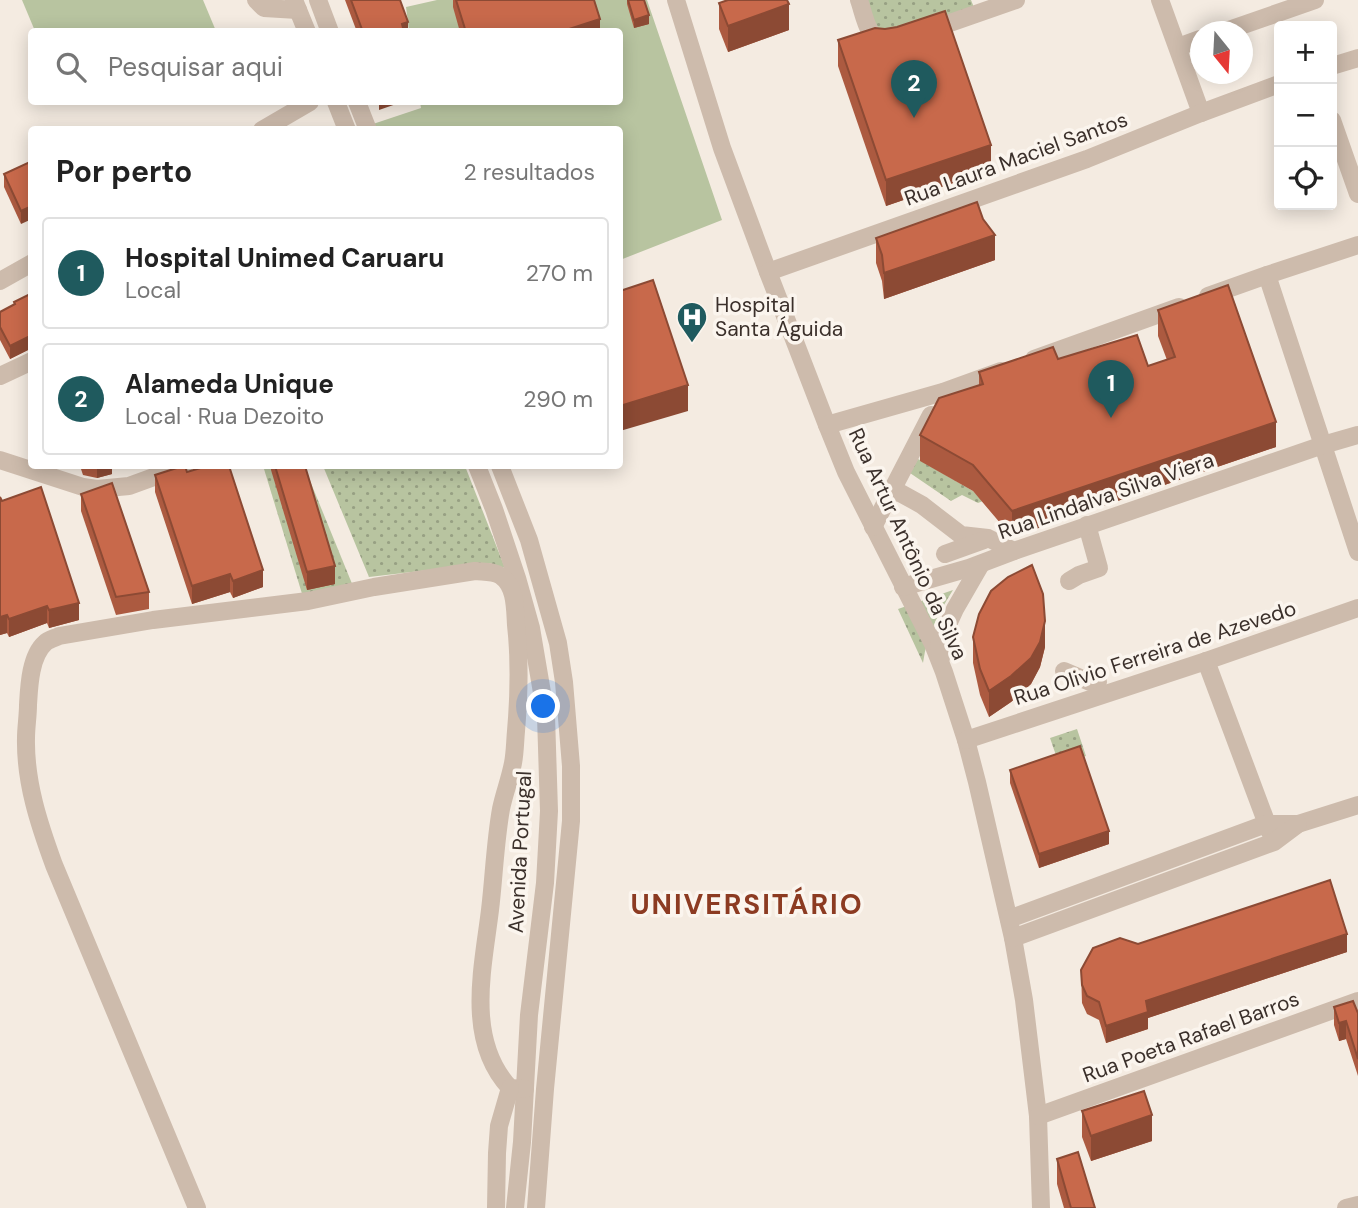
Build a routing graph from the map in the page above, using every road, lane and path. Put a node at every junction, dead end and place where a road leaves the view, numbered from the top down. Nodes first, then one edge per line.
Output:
1 (256, 0) edge
2 (318, 0) edge
3 (676, 0) edge
4 (859, 0) edge
5 (1016, 0) edge
6 (1160, 0) edge
7 (1315, 0) edge
8 (296, 5) edge
9 (984, 5) edge
10 (1253, 22) edge
11 (305, 28) edge
12 (328, 28) edge
13 (1190, 43) edge
14 (1178, 47) junction
15 (1358, 58) edge
16 (1337, 64) edge
17 (1274, 86) edge
18 (305, 105) edge
19 (337, 105) edge
20 (358, 105) edge
21 (1201, 113) junction
22 (269, 126) edge
23 (345, 126) edge
24 (366, 126) edge
25 (1337, 134) edge
26 (1358, 194) edge
27 (1358, 245) edge
28 (28, 265) edge
29 (768, 272) junction
30 (1267, 275) junction
31 (0, 281) edge
32 (28, 363) edge
33 (0, 376) edge
34 (943, 393) junction
35 (827, 425) junction
36 (1358, 435) edge
37 (1323, 445) junction
38 (0, 460) edge
39 (176, 469) edge
40 (478, 469) edge
41 (501, 469) edge
42 (893, 489) junction
43 (1087, 525) junction
44 (873, 527) junction
45 (988, 538) junction
46 (1014, 551) junction
47 (1358, 552) edge
48 (945, 554) dead end
49 (981, 564) junction
50 (1069, 582) dead end
51 (903, 587) junction
52 (1358, 608) edge
53 (1206, 661) junction
54 (944, 671) junction
55 (1064, 671) dead end
56 (564, 682) junction
57 (1098, 682) dead end
58 (541, 684) junction
59 (965, 740) junction
60 (1358, 805) edge
61 (1266, 824) junction
62 (1298, 824) junction
63 (1274, 842) junction
64 (1009, 919) junction
65 (1013, 938) junction
66 (1358, 1001) edge
67 (517, 1088) junction
68 (1038, 1116) junction
69 (1358, 1205) edge
70 (197, 1208) edge
71 (496, 1208) edge
72 (515, 1208) edge
73 (536, 1208) edge
74 (1041, 1208) edge
75 (1346, 1208) edge

1 - 8 street
2 - 12 street
3 - 29 street, Rua Artur Antônio da Silva
4 - 9 street
5 - 9 street
6 - 14 street
7 - 10 street
8 - 11 street
13 - 14 street
14 - 21 street
15 - 16 street
17 - 21 street, Rua Laura Maciel Santos
18 - 22 street
19 - 23 street
20 - 24 street
21 - 29 street, Rua Laura Maciel Santos
25 - 26 street
27 - 30 street
28 - 31 street
29 - 35 street, Rua Artur Antônio da Silva
30 - 34 street
30 - 37 street
32 - 33 street
34 - 35 street
34 - 42 street
35 - 44 street, Rua Artur Antônio da Silva
36 - 37 street, Rua Lindalva Silva Viera
37 - 43 street, Rua Lindalva Silva Viera
37 - 47 street
38 - 39 street
40 - 58 street, Avenida Portugal
41 - 56 street
42 - 44 street
42 - 45 street
43 - 46 street, Rua Lindalva Silva Viera
43 - 50 street
44 - 51 street, Rua Artur Antônio da Silva
45 - 46 street
45 - 48 street
46 - 49 street, Rua Lindalva Silva Viera
49 - 51 street, Rua Lindalva Silva Viera
49 - 54 street
51 - 54 street, Rua Artur Antônio da Silva
52 - 53 street, Rua Olivio Ferreira de Azevedo
53 - 59 street, Rua Olivio Ferreira de Azevedo
53 - 61 street
54 - 59 street, Rua Artur Antônio da Silva
55 - 57 street
56 - 58 street
56 - 73 street
58 - 67 street, Avenida Portugal
59 - 64 street, Rua Artur Antônio da Silva
60 - 62 street
61 - 62 street
61 - 63 street
61 - 64 street
62 - 63 street
63 - 65 street
64 - 65 street, Rua Artur Antônio da Silva
65 - 68 street, Rua Artur Antônio da Silva
66 - 68 street, Rua Poeta Rafael Barros
67 - 70 street
67 - 71 street
67 - 72 street, Avenida Portugal
68 - 74 street, Rua Artur Antônio da Silva
69 - 75 street

